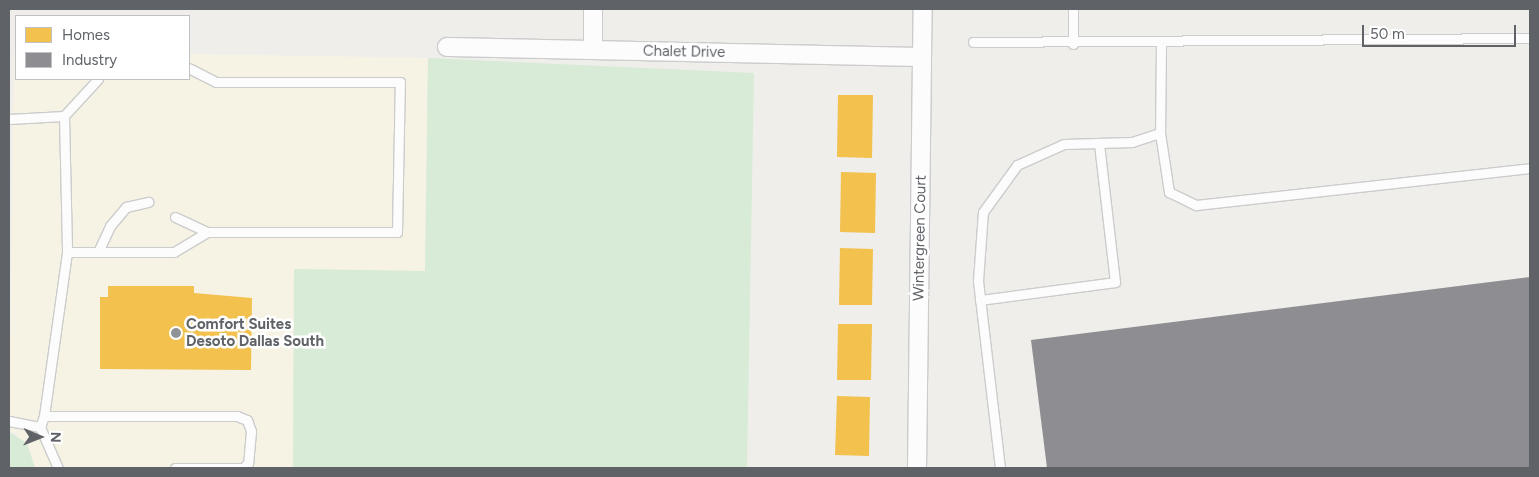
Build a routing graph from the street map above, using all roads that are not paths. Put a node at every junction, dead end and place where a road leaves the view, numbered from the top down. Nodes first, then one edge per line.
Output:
1 (593, 9) edge
2 (923, 9) edge
3 (1074, 9) edge
4 (1530, 38) edge
5 (973, 42) dead end
6 (1161, 43) junction
7 (1073, 44) junction
8 (447, 47) dead end
9 (593, 50) junction
10 (922, 57) junction
11 (190, 69) edge
12 (97, 80) edge
13 (64, 116) junction
14 (9, 119) edge
15 (1160, 133) junction
16 (1099, 143) junction
17 (1530, 168) edge
18 (148, 202) dead end
19 (175, 217) dead end
20 (208, 232) junction
21 (67, 252) junction
22 (98, 252) junction
23 (980, 300) junction
24 (44, 416) junction
25 (9, 421) edge
26 (40, 427) junction
27 (58, 468) edge
28 (174, 468) edge
29 (917, 468) edge
30 (1000, 468) edge

1 - 9 street
2 - 10 street, Wintergreen Court
3 - 7 lane
4 - 6 lane
5 - 7 lane
6 - 7 lane
6 - 15 lane
8 - 9 street, Chalet Drive
9 - 10 street, Chalet Drive
10 - 29 street, Wintergreen Court
11 - 20 lane
12 - 13 lane
13 - 14 lane
13 - 21 lane
15 - 16 lane
15 - 17 lane
16 - 23 lane
16 - 23 lane
18 - 22 lane
19 - 20 lane
20 - 22 lane
21 - 22 lane
21 - 24 lane
23 - 30 lane
24 - 26 lane
24 - 28 lane
25 - 26 lane
26 - 27 lane

